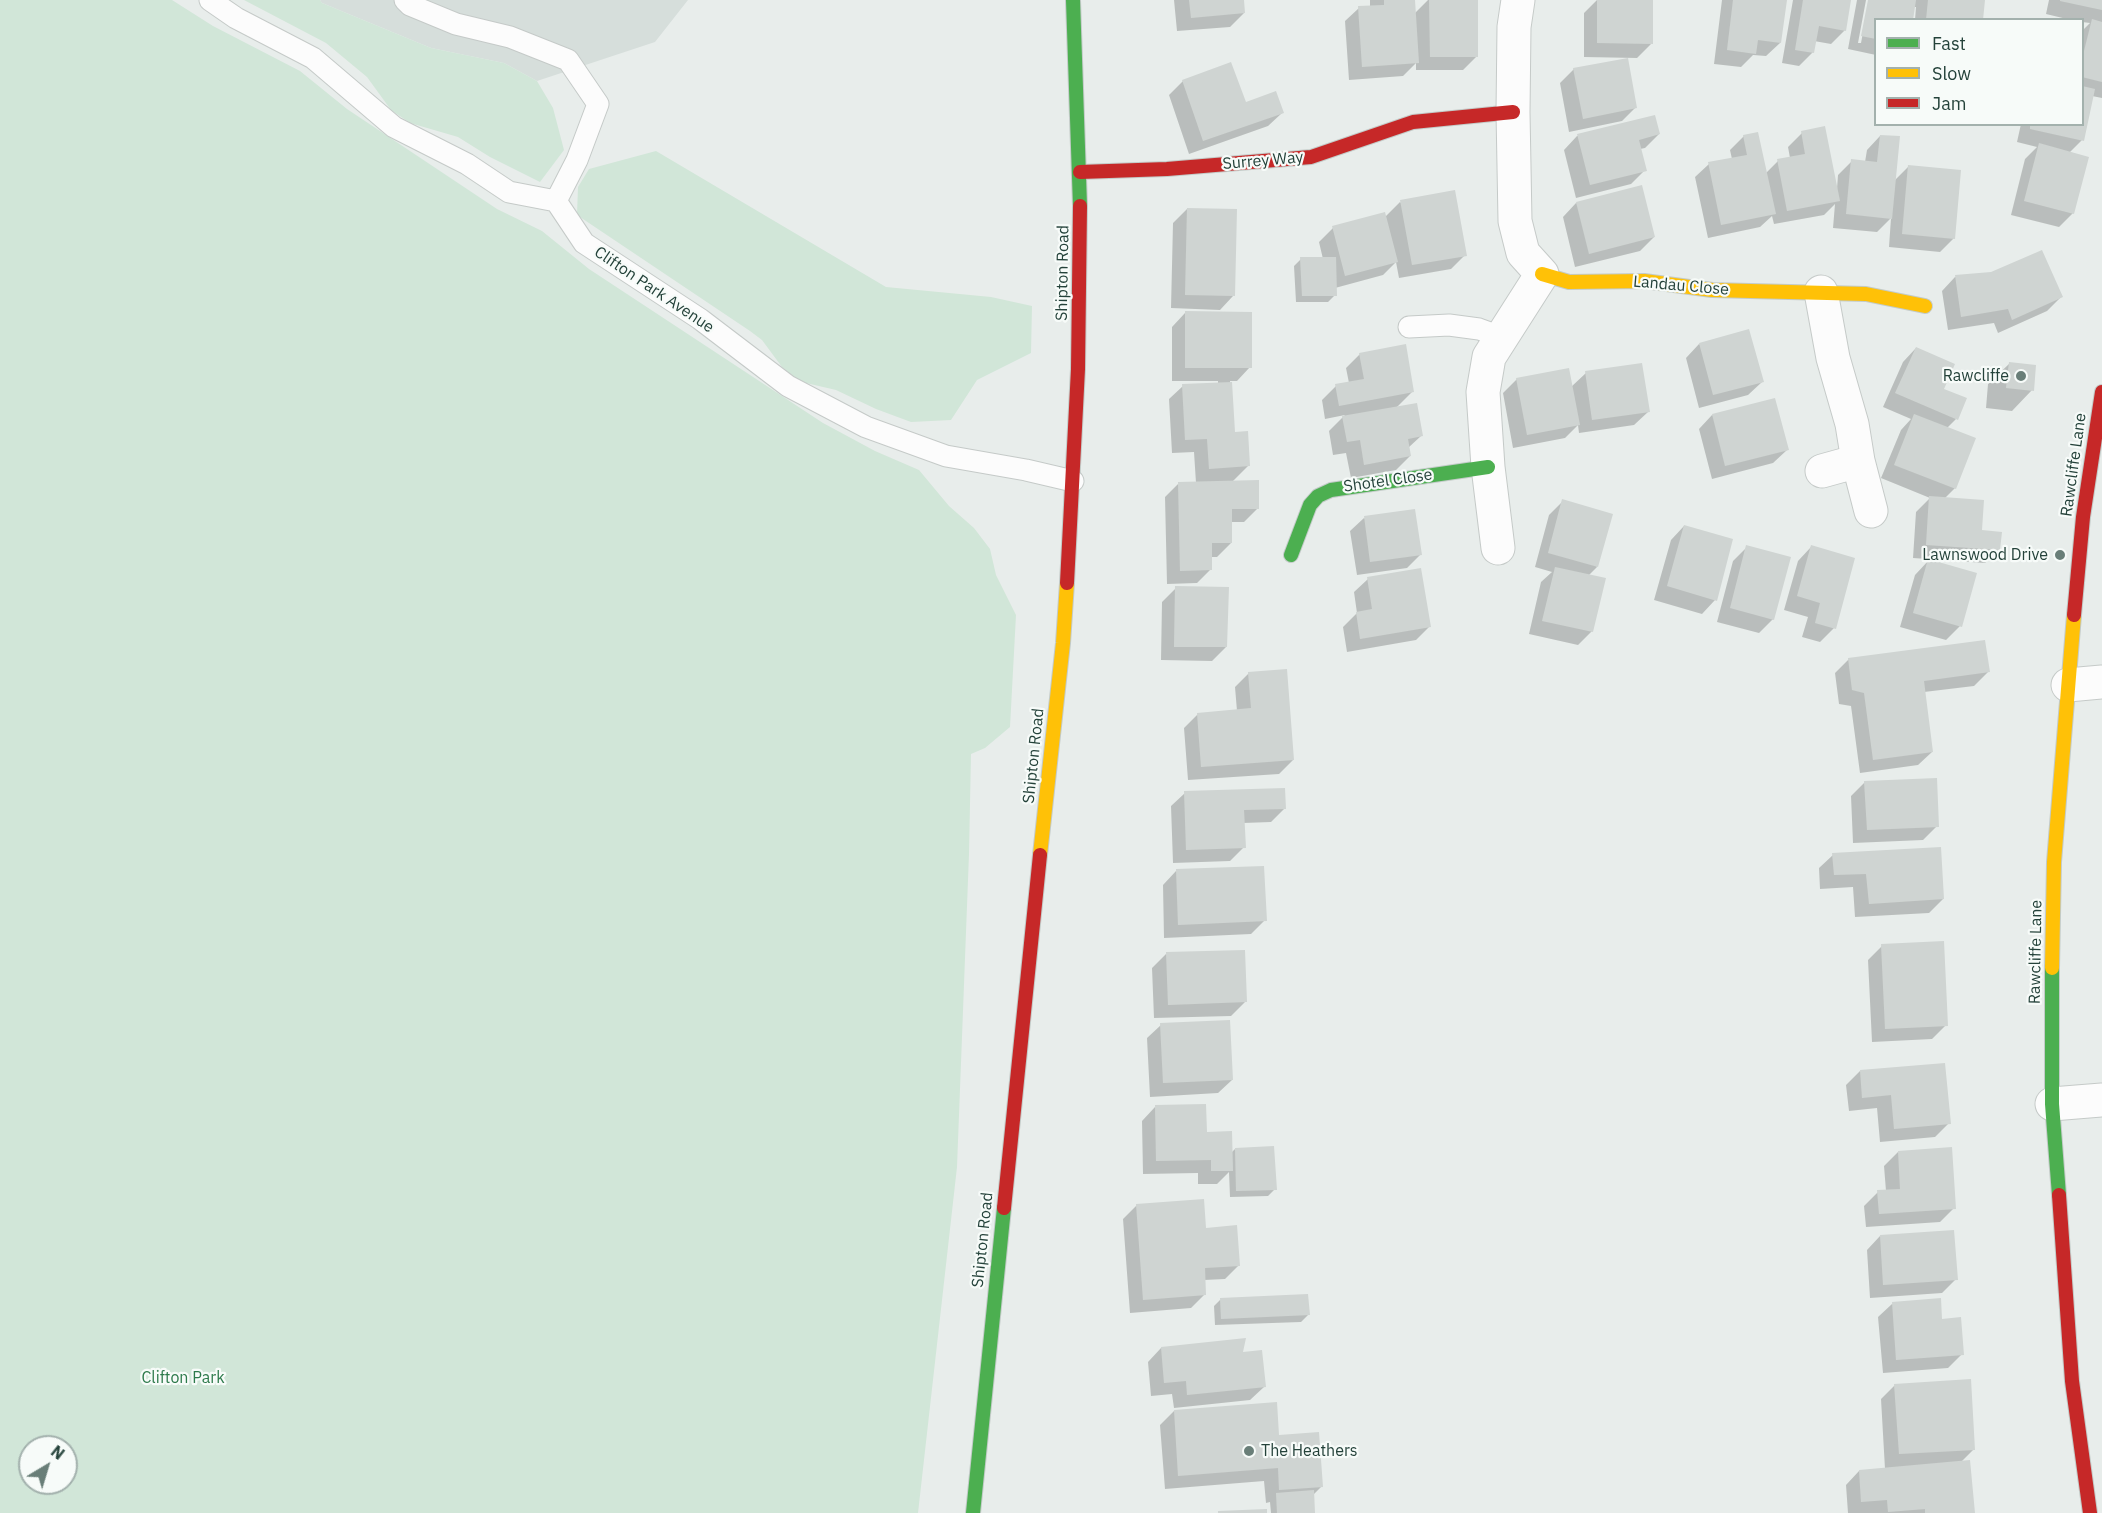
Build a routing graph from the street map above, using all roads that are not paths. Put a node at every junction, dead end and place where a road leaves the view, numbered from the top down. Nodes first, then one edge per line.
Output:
1 (210, 0) edge
2 (405, 0) edge
3 (1072, 0) edge
4 (1518, 0) edge
5 (1513, 112) junction
6 (1080, 172) junction
7 (556, 201) junction
8 (1542, 274) junction
9 (1821, 291) junction
10 (1925, 306) dead end
11 (1409, 327) dead end
12 (1501, 337) junction
13 (2102, 392) edge
14 (1858, 461) junction
15 (1488, 467) junction
16 (1822, 471) dead end
17 (1073, 481) junction
18 (1871, 511) dead end
19 (1498, 548) dead end
20 (1292, 555) dead end
21 (2102, 682) edge
22 (2068, 685) junction
23 (2102, 1100) edge
24 (2052, 1104) junction
25 (972, 1513) edge
26 (2090, 1513) edge

1 - 7 lane
2 - 7 lane
3 - 6 street, Shipton Road
4 - 5 street
5 - 6 street, Surrey Way
5 - 8 street
6 - 17 street, Shipton Road
7 - 17 lane, Clifton Park Avenue
8 - 9 street, Landau Close
8 - 12 street
9 - 10 street, Landau Close
9 - 14 street
11 - 12 lane
12 - 15 street
13 - 22 street, Rawcliffe Lane
14 - 16 street
14 - 18 street
15 - 19 street
15 - 20 street, Shotel Close
17 - 25 street, Shipton Road
21 - 22 street
22 - 24 street, Rawcliffe Lane
23 - 24 street
24 - 26 street, Rawcliffe Lane

